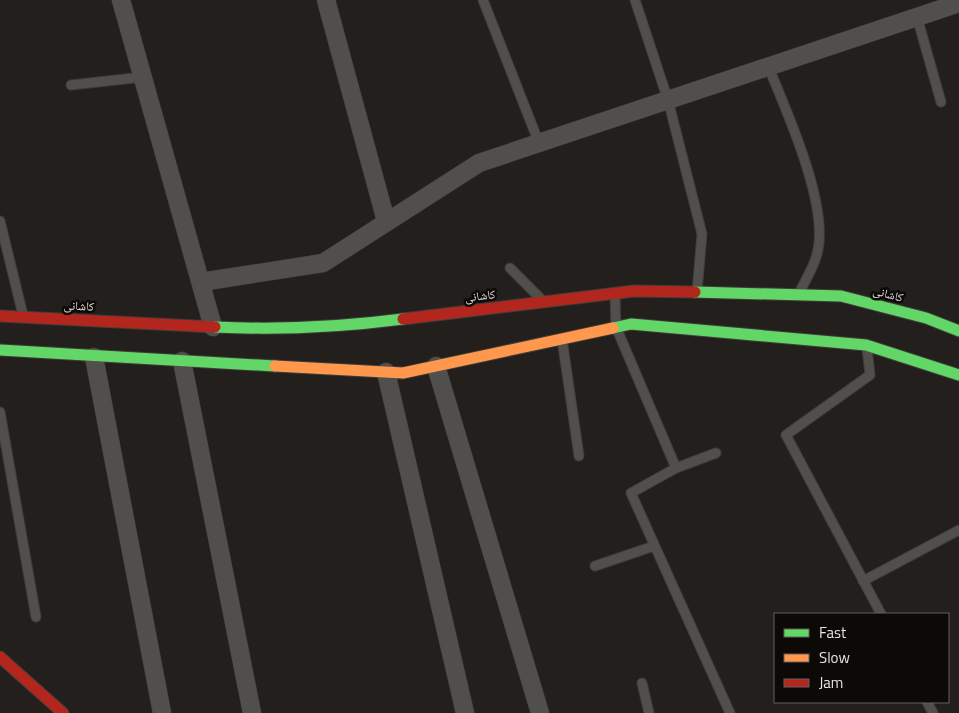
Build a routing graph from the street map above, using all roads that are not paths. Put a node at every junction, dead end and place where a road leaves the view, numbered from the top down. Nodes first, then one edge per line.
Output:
1 (121, 0) edge
2 (326, 0) edge
3 (483, 0) edge
4 (635, 0) edge
5 (959, 3) edge
6 (916, 17) junction
7 (768, 66) junction
8 (143, 77) junction
9 (71, 85) dead end
10 (668, 100) junction
11 (941, 102) dead end
12 (539, 143) junction
13 (0, 221) edge
14 (386, 221) junction
15 (510, 268) dead end
16 (201, 282) junction
17 (697, 292) junction
18 (615, 293) junction
19 (799, 294) junction
20 (544, 302) junction
21 (0, 316) edge
22 (24, 317) junction
23 (213, 327) junction
24 (616, 328) junction
25 (959, 331) edge
26 (562, 339) junction
27 (866, 345) junction
28 (0, 350) edge
29 (94, 357) junction
30 (182, 361) junction
31 (436, 366) junction
32 (386, 372) junction
33 (959, 375) edge
34 (0, 412) edge
35 (716, 453) dead end
36 (579, 456) dead end
37 (676, 468) junction
38 (959, 530) edge
39 (654, 546) junction
40 (595, 566) dead end
41 (863, 581) junction
42 (880, 613) edge
43 (36, 617) dead end
44 (0, 658) edge
45 (642, 683) dead end
46 (63, 713) edge
47 (162, 713) edge
48 (252, 713) edge
49 (465, 713) edge
50 (540, 713) edge
51 (648, 713) edge
52 (730, 713) edge

1 - 8 street
2 - 14 street
3 - 12 lane
4 - 10 lane
5 - 6 street
6 - 7 street
6 - 11 lane
7 - 10 street
7 - 19 lane
8 - 9 lane
8 - 16 street
10 - 12 street
10 - 17 lane
12 - 14 street
13 - 22 lane
14 - 16 street
15 - 20 lane
16 - 23 street
17 - 18 street, کاشانی
17 - 19 street, کاشانی
18 - 20 street, کاشانی
18 - 24 lane
19 - 25 street, کاشانی
20 - 23 street, کاشانی
21 - 22 street, کاشانی
22 - 23 street, کاشانی
24 - 26 street
24 - 27 street
24 - 37 lane
26 - 31 street
26 - 36 lane
27 - 33 street
27 - 41 lane
28 - 29 street
29 - 30 street
29 - 47 street
30 - 32 street
30 - 48 street
31 - 32 street
31 - 50 street
32 - 49 street
34 - 43 lane
35 - 37 lane
37 - 39 lane
38 - 41 lane
39 - 40 lane
39 - 52 lane
41 - 42 lane
44 - 46 street
45 - 51 lane

